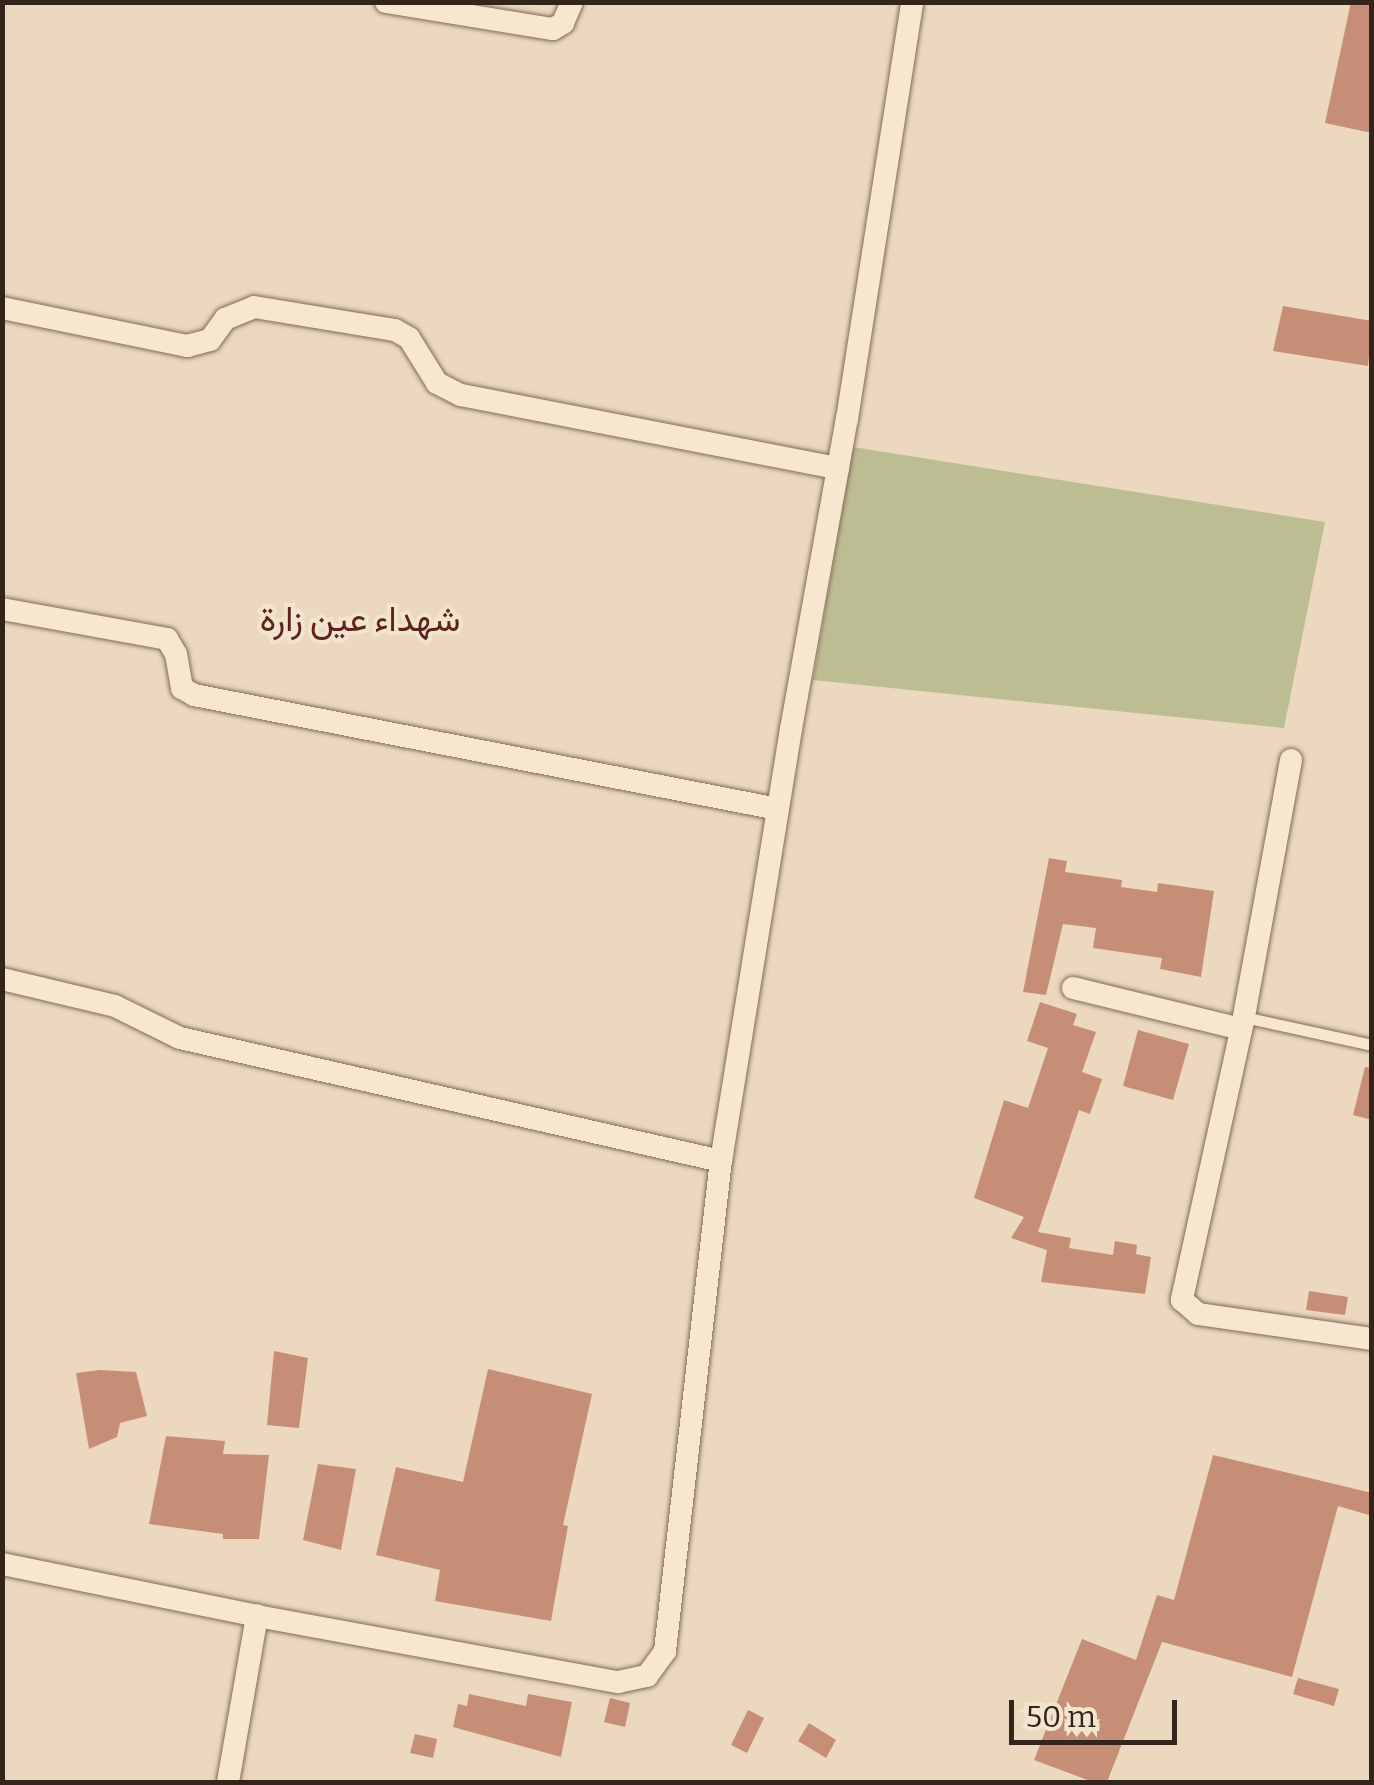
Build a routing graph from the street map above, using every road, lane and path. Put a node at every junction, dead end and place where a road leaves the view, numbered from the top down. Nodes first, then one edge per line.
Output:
1 (386, 2) edge
2 (572, 2) edge
3 (912, 2) edge
4 (2, 308) edge
5 (838, 468) junction
6 (2, 609) edge
7 (1290, 760) dead end
8 (778, 809) junction
9 (2, 979) edge
10 (1073, 988) dead end
11 (1243, 1023) junction
12 (1372, 1044) edge
13 (721, 1161) junction
14 (1372, 1339) edge
15 (2, 1564) edge
16 (257, 1616) junction
17 (228, 1782) edge

1 - 2 street
3 - 5 street
4 - 5 street
5 - 8 street
6 - 8 street
7 - 11 street
8 - 13 street
9 - 13 street
10 - 11 street
11 - 12 lane
11 - 14 street
13 - 16 street
15 - 16 street
16 - 17 street

